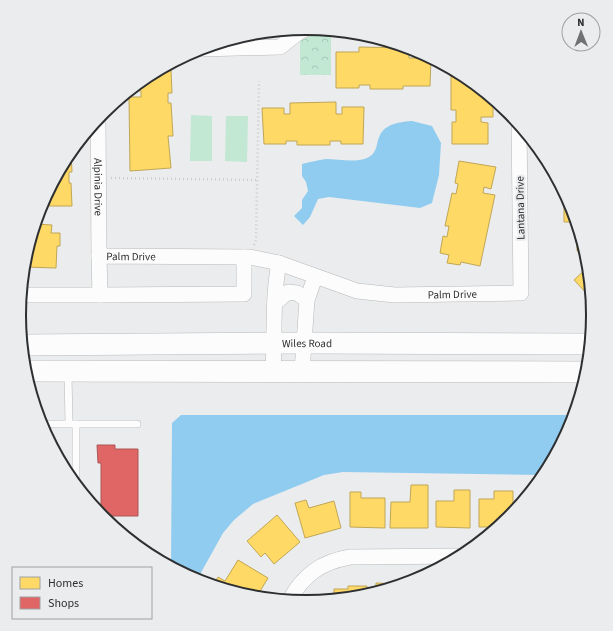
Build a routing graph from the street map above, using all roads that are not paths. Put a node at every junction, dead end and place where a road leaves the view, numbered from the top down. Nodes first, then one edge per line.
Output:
1 (294, 36) edge
2 (222, 48) edge
3 (98, 128) edge
4 (519, 133) edge
5 (99, 256) junction
6 (247, 257) junction
7 (279, 263) junction
8 (315, 277) junction
9 (521, 292) joint
10 (27, 295) edge
11 (100, 295) junction
12 (307, 300) junction
13 (275, 303) junction
14 (275, 343) junction
15 (303, 343) junction
16 (585, 344) edge
17 (28, 345) edge
18 (32, 372) edge
19 (68, 372) junction
20 (273, 372) junction
21 (302, 372) junction
22 (581, 372) edge
23 (72, 424) junction
24 (137, 424) dead end
25 (48, 426) edge
26 (75, 474) edge
27 (450, 556) edge
28 (293, 595) edge

1 - 2 street
3 - 5 street, Alpinia Drive
4 - 9 street, Lantana Drive
5 - 6 street, Palm Drive
5 - 11 street, Palm Drive
6 - 7 street, Palm Drive
6 - 11 street
7 - 8 street, Palm Drive
7 - 13 street
8 - 9 street, Palm Drive
8 - 12 street
10 - 11 street
12 - 13 street
12 - 15 street
13 - 14 street
14 - 15 main road, Wiles Road
14 - 17 main road, Wiles Road
14 - 20 street
15 - 16 main road, Wiles Road
15 - 21 street
18 - 19 main road
19 - 20 main road
19 - 23 lane
20 - 21 main road
21 - 22 main road
23 - 24 lane
23 - 25 lane
23 - 26 lane
27 - 28 street

